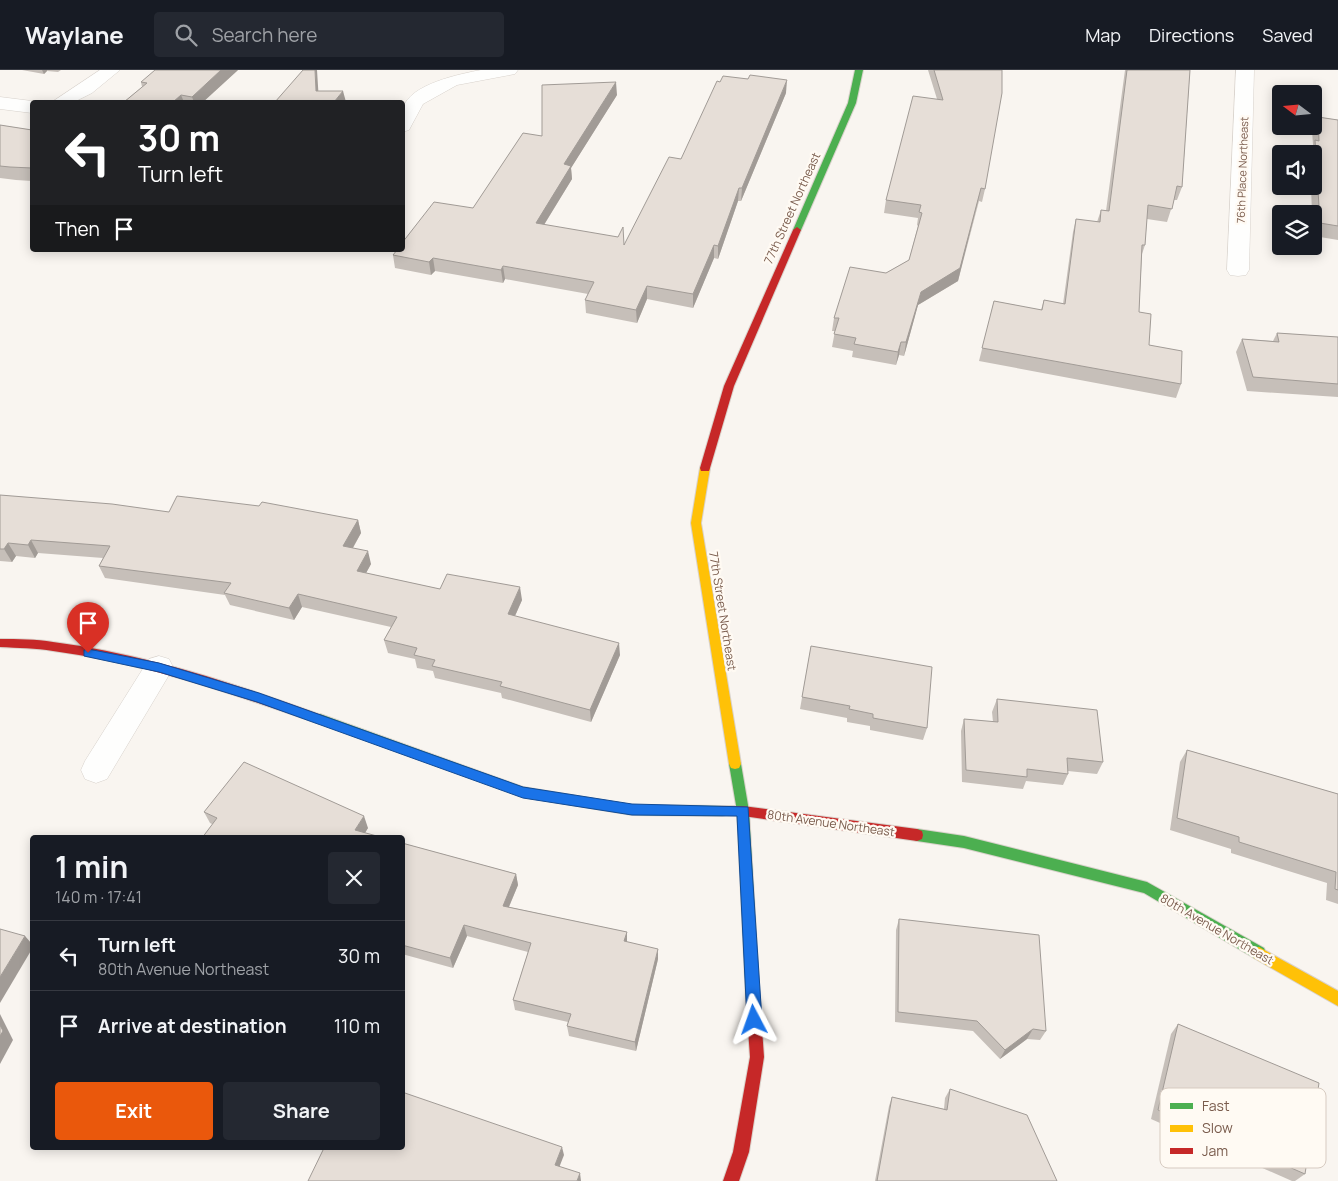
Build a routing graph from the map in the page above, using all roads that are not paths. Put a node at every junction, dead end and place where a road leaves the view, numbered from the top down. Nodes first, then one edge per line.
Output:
1 (111, 70) edge
2 (508, 70) edge
3 (859, 70) edge
4 (1246, 70) edge
5 (65, 100) edge
6 (0, 103) edge
7 (30, 107) edge
8 (405, 121) edge
9 (1238, 270) dead end
10 (0, 643) edge
11 (159, 667) junction
12 (96, 770) dead end
13 (743, 811) junction
14 (1338, 999) edge
15 (732, 1181) edge

1 - 5 street
2 - 8 street
3 - 13 street, 77th Street Northeast
4 - 9 street, 76th Place Northeast
6 - 7 street
10 - 11 street, 80th Avenue Northeast
11 - 12 street
11 - 13 street, 80th Avenue Northeast
13 - 14 street, 80th Avenue Northeast
13 - 15 street, 77th Street Northeast

